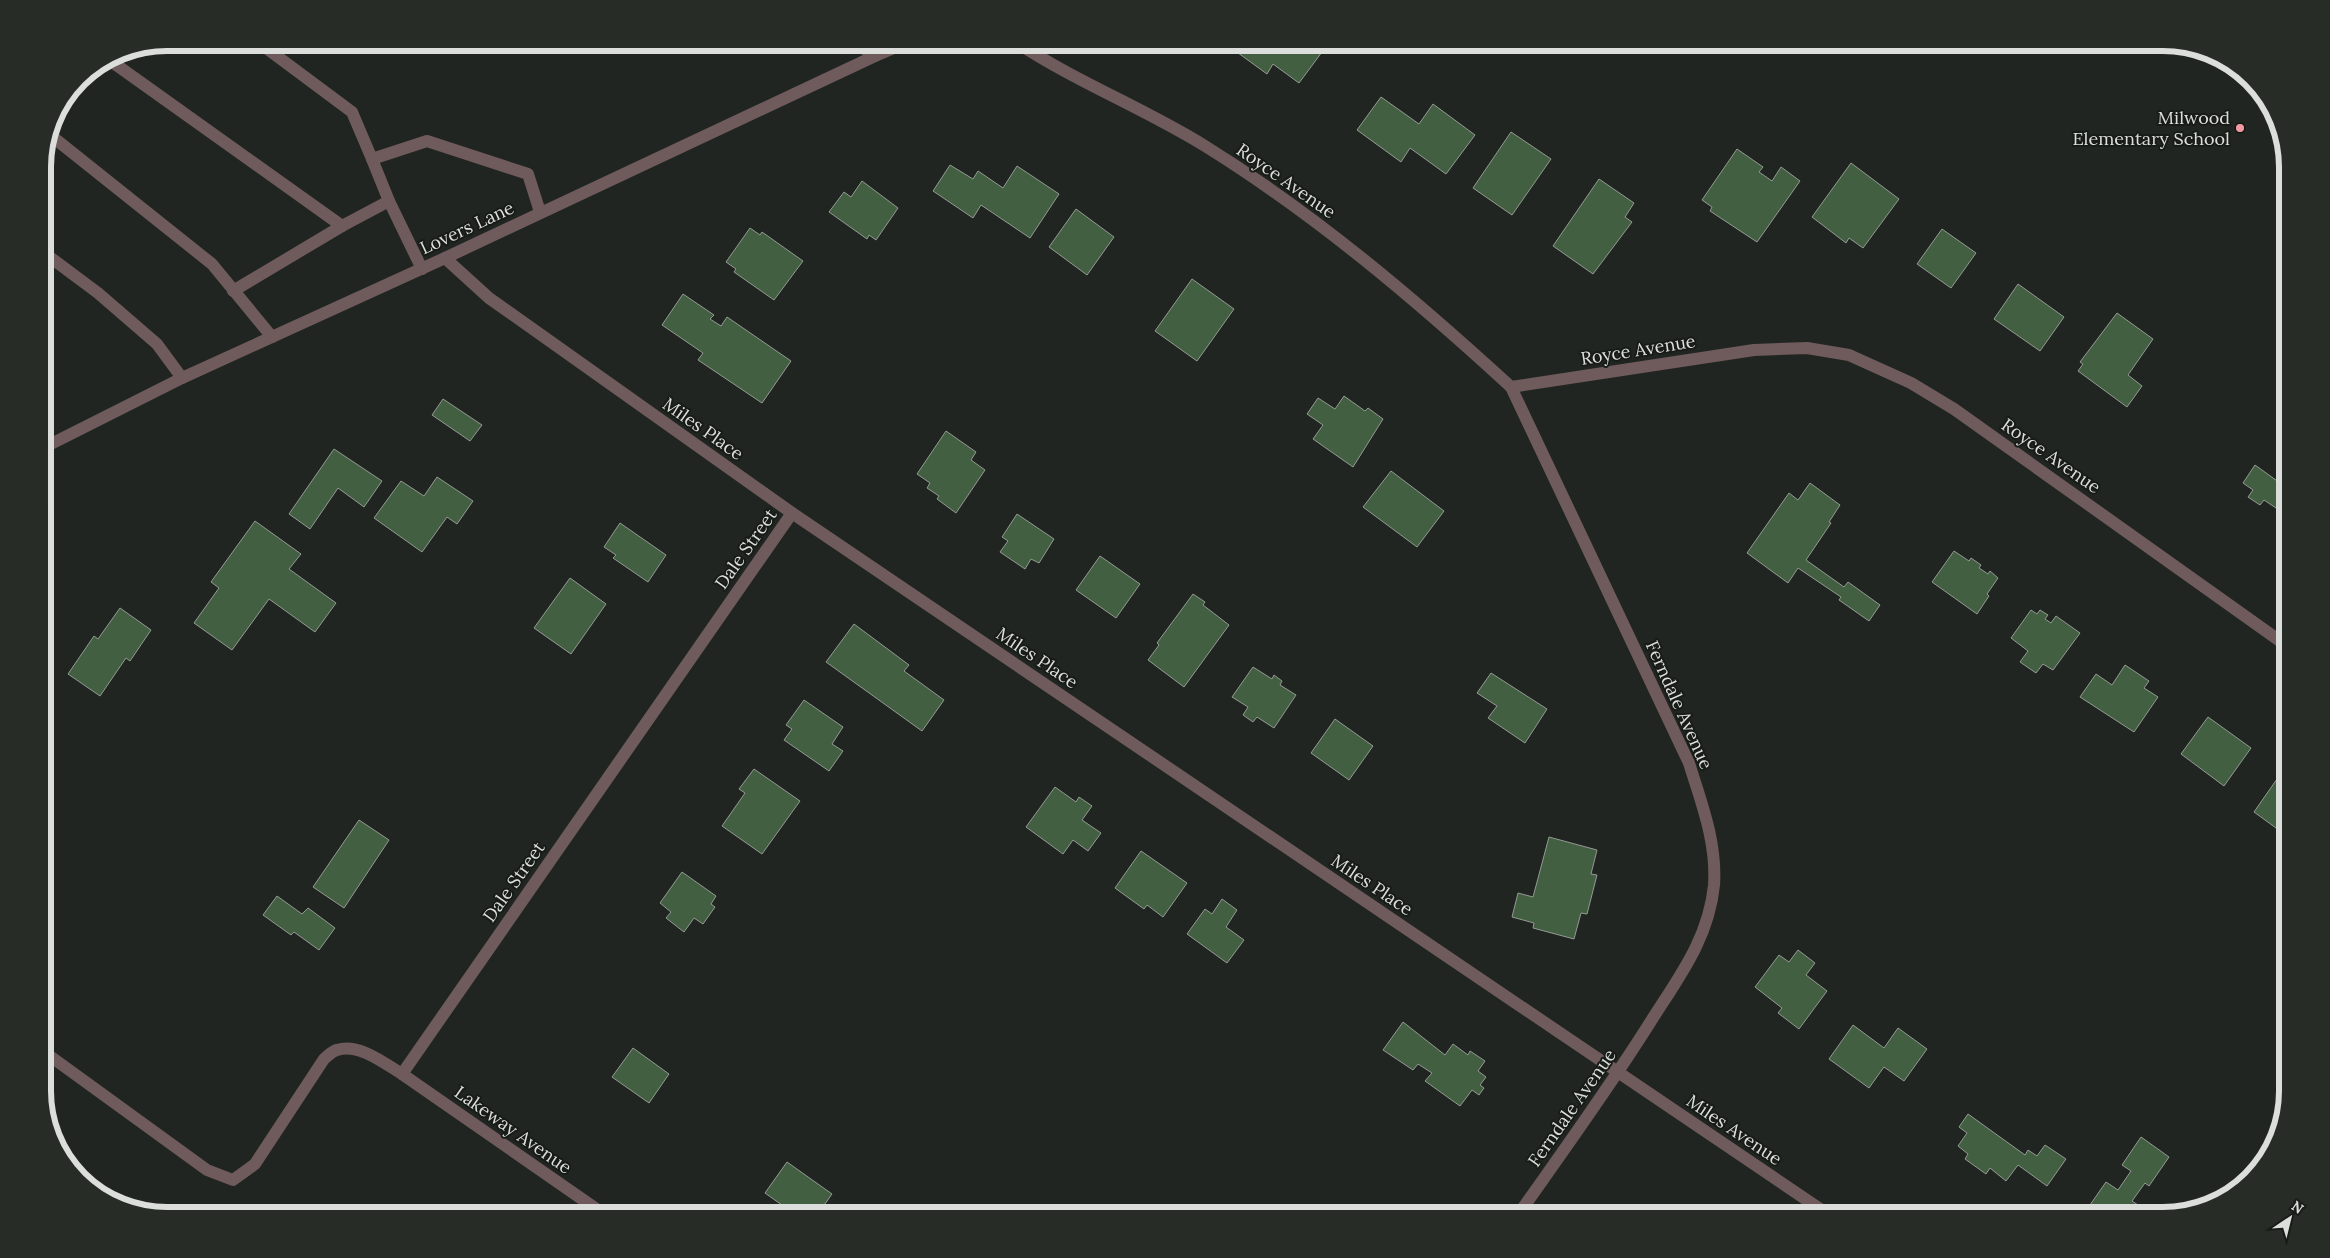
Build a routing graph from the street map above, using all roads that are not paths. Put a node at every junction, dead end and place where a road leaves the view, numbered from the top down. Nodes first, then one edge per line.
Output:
1 (270, 51) edge
2 (868, 51) edge
3 (887, 51) edge
4 (1032, 51) edge
5 (875, 56) junction
6 (115, 64) edge
7 (55, 139) edge
8 (372, 159) junction
9 (389, 201) junction
10 (540, 212) junction
11 (342, 226) junction
12 (51, 258) edge
13 (445, 258) junction
14 (422, 269) junction
15 (233, 292) junction
16 (272, 338) junction
17 (182, 378) junction
18 (1511, 387) junction
19 (51, 444) edge
20 (792, 513) junction
21 (2279, 640) edge
22 (51, 1057) edge
23 (402, 1074) junction
24 (1618, 1074) junction
25 (592, 1207) edge
26 (1524, 1207) edge
27 (1816, 1207) edge

1 - 8 street
2 - 5 street
3 - 5 street, Lovers Lane
4 - 18 street, Royce Avenue
5 - 10 street, Lovers Lane
6 - 11 street
7 - 15 street
8 - 9 street
8 - 10 street
9 - 11 street
9 - 14 street
10 - 13 street, Lovers Lane
11 - 15 street
12 - 17 street
13 - 14 street, Lovers Lane
13 - 20 street, Miles Place
14 - 16 street, Lovers Lane
15 - 16 street
16 - 17 street, Lovers Lane
17 - 19 street, Lovers Lane
18 - 21 street, Royce Avenue
18 - 24 street, Ferndale Avenue
20 - 23 street, Dale Street
20 - 24 street, Miles Place
22 - 23 street
23 - 25 street, Lakeway Avenue
24 - 26 street, Ferndale Avenue
24 - 27 street, Miles Avenue

